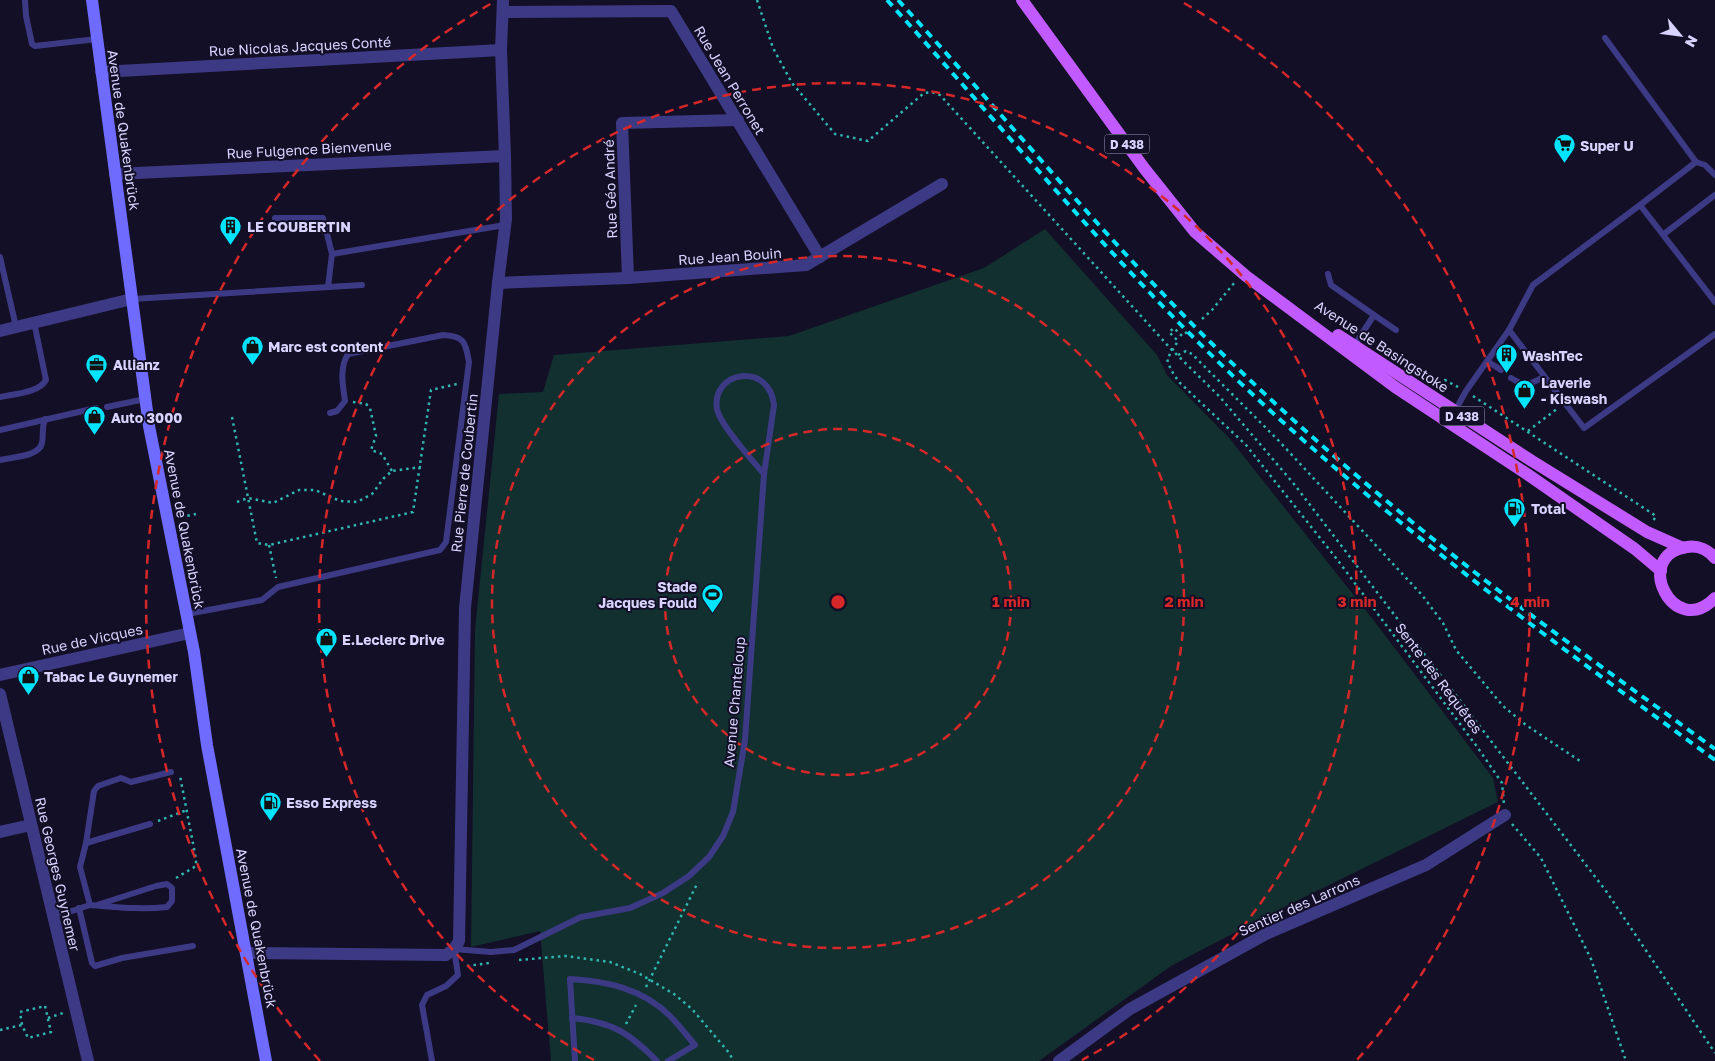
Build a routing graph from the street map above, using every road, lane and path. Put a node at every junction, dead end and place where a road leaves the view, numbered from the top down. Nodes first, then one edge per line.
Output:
1 (25, 0) edge
2 (92, 0) edge
3 (757, 0) edge
4 (1022, 0) edge
5 (503, 6) edge
6 (1604, 38) dead end
7 (97, 39) junction
8 (501, 50) junction
9 (101, 72) junction
10 (738, 120) junction
11 (505, 156) junction
12 (1696, 162) junction
13 (115, 174) junction
14 (1715, 175) edge
15 (942, 184) dead end
16 (1715, 195) edge
17 (1640, 205) junction
18 (275, 218) dead end
19 (505, 225) junction
20 (1664, 234) junction
21 (332, 254) junction
22 (0, 257) edge
23 (820, 257) junction
24 (1244, 274) junction
25 (1328, 274) dead end
26 (628, 278) junction
27 (498, 283) junction
28 (362, 285) dead end
29 (328, 287) junction
30 (132, 299) junction
31 (1715, 302) edge
32 (1374, 316) junction
33 (1202, 319) dead end
34 (34, 322) junction
35 (16, 327) junction
36 (1396, 330) dead end
37 (1509, 330) junction
38 (0, 331) edge
39 (1187, 332) dead end
40 (1715, 334) edge
41 (1354, 346) junction
42 (1172, 349) junction
43 (1178, 355) junction
44 (1488, 361) junction
45 (1501, 370) dead end
46 (1544, 377) junction
47 (1511, 378) dead end
48 (467, 382) junction
49 (1466, 392) junction
50 (1431, 396) junction
51 (0, 397) edge
52 (145, 399) junction
53 (366, 404) dead end
54 (1565, 404) junction
55 (107, 407) dead end
56 (96, 408) dead end
57 (1455, 411) junction
58 (330, 413) dead end
59 (232, 417) dead end
60 (45, 419) junction
61 (0, 430) edge
62 (1528, 431) junction
63 (0, 460) edge
64 (421, 467) junction
65 (392, 471) junction
66 (764, 474) junction
67 (248, 498) junction
68 (237, 502) dead end
69 (1647, 532) junction
70 (269, 545) junction
71 (1683, 548) junction
72 (1715, 556) edge
73 (1661, 571) junction
74 (278, 587) junction
75 (1712, 604) edge
76 (187, 614) junction
77 (190, 633) junction
78 (0, 675) edge
79 (0, 694) edge
80 (1580, 762) dead end
81 (171, 772) joint
82 (186, 810) junction
83 (1505, 815) junction
84 (150, 824) joint
85 (31, 825) junction
86 (0, 832) edge
87 (86, 843) junction
88 (698, 881) dead end
89 (166, 884) junction
90 (93, 905) junction
91 (79, 908) junction
92 (52, 914) junction
93 (193, 946) dead end
94 (454, 949) junction
95 (247, 953) junction
96 (642, 996) junction
97 (572, 1018) junction
98 (22, 1024) junction
99 (0, 1030) edge
100 (622, 1031) junction
101 (1715, 1053) edge
102 (88, 1061) edge
103 (266, 1061) edge
104 (432, 1061) edge
105 (575, 1061) edge
106 (657, 1061) edge
107 (668, 1061) edge
108 (1059, 1061) edge
109 (1626, 1061) edge

1 - 7 lane
2 - 7 main road, Avenue de Quakenbrück
3 - 42 path
4 - 24 main road, Avenue de Basingstoke / D 438
5 - 8 street, Rue Pierre de Coubertin
5 - 10 street, Rue Jean Perronet
6 - 12 lane
7 - 9 main road, Avenue de Quakenbrück
8 - 9 street, Rue Nicolas Jacques Conté
8 - 11 street, Rue Pierre de Coubertin
9 - 13 main road, Avenue de Quakenbrück
10 - 23 street, Rue Jean Perronet
10 - 26 street, Rue Géo André
11 - 13 street, Rue Fulgence Bienvenue
11 - 19 street, Rue Pierre de Coubertin
12 - 14 lane
12 - 17 lane
13 - 30 main road, Avenue de Quakenbrück
15 - 23 street, Rue Jean Bouin
16 - 20 lane
17 - 20 lane
17 - 37 lane
18 - 21 lane
19 - 21 lane
19 - 27 street, Rue Pierre de Coubertin
20 - 31 lane
21 - 29 lane
22 - 35 lane
23 - 26 street, Rue Jean Bouin
24 - 33 path
24 - 41 main road, Avenue de Basingstoke / D 438
24 - 73 main road, Avenue de Basingstoke / D 438
25 - 32 lane
26 - 27 street, Rue Jean Bouin
27 - 94 street, Rue Pierre de Coubertin
28 - 29 lane
29 - 30 lane
30 - 34 street
30 - 52 main road, Avenue de Quakenbrück
32 - 36 lane
32 - 41 lane
34 - 35 street
34 - 51 lane
35 - 38 street
37 - 44 lane
37 - 46 lane
39 - 42 path
40 - 54 lane
41 - 50 main road, Avenue de Basingstoke / D 438
42 - 43 path
42 - 83 path, Sente des Requêtes
43 - 80 path
43 - 101 path
44 - 45 lane
44 - 49 lane
46 - 47 lane
46 - 54 lane
48 - 58 lane
48 - 64 path
48 - 74 lane
49 - 50 path
49 - 57 lane
49 - 62 path
50 - 57 main road, Avenue de Basingstoke / D 438
52 - 55 lane
52 - 76 main road, Avenue de Quakenbrück
53 - 65 path
54 - 62 path
56 - 60 lane
57 - 69 main road, Avenue de Basingstoke / D 438
59 - 67 path
60 - 61 lane
60 - 63 lane
62 - 69 path
64 - 65 path
64 - 70 path
65 - 67 path
66 - 66 lane, Avenue Chanteloup
66 - 94 lane, Avenue Chanteloup
67 - 68 path
67 - 70 path
69 - 71 main road, Avenue de Basingstoke / D 438
70 - 74 path
71 - 72 main road, Avenue de Basingstoke
71 - 73 main road
73 - 75 main road
74 - 76 lane
76 - 77 main road, Avenue de Quakenbrück
77 - 78 street, Rue de Vicques
77 - 95 main road, Avenue de Quakenbrück
79 - 85 street, Rue Georges Guynemer
81 - 82 path
81 - 87 lane
82 - 84 path
82 - 89 path
83 - 108 street, Sentier des Larrons
83 - 109 path
84 - 87 lane
85 - 86 street
85 - 92 street, Rue Georges Guynemer
87 - 90 lane
88 - 96 path
89 - 90 lane
89 - 90 lane
90 - 91 lane
91 - 92 lane
91 - 93 lane
92 - 102 street, Rue Georges Guynemer
94 - 95 street
94 - 104 lane
95 - 103 main road, Avenue de Quakenbrück
96 - 97 lane
96 - 100 path
96 - 107 lane
97 - 100 lane
97 - 105 lane
98 - 98 path
98 - 99 path
100 - 106 lane

